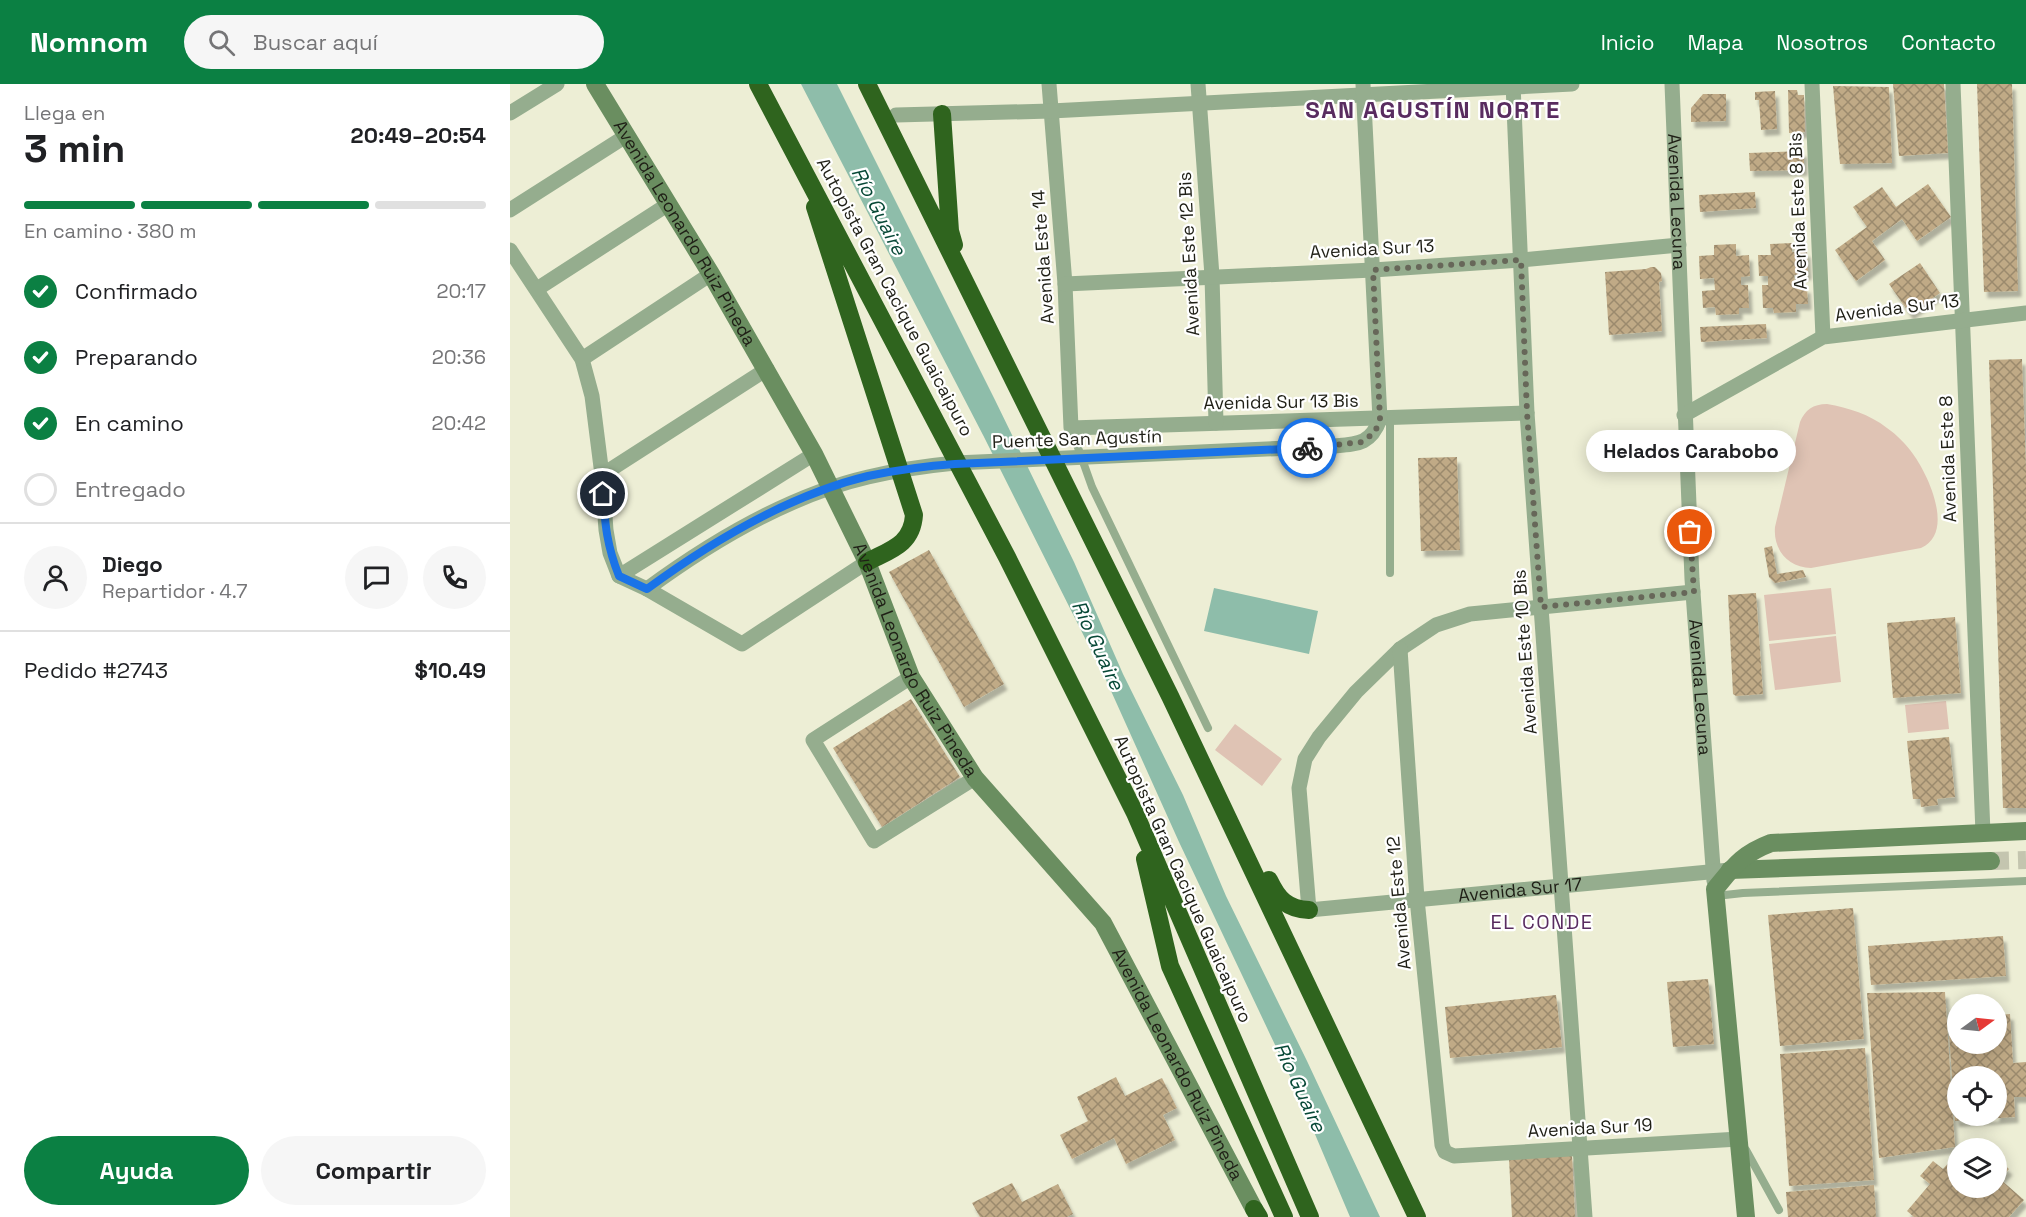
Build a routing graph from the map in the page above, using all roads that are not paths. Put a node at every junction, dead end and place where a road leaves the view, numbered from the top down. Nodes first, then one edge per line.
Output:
1 (557, 84) edge
2 (595, 84) edge
3 (758, 84) edge
4 (867, 84) edge
5 (1049, 84) edge
6 (1198, 84) edge
7 (1572, 84) edge
8 (1672, 84) edge
9 (1812, 84) edge
10 (1953, 84) edge
11 (1513, 86) edge
12 (1363, 89) edge
13 (1199, 103) junction
14 (1051, 111) junction
15 (510, 114) edge
16 (942, 114) junction
17 (896, 115) dead end
18 (626, 136) junction
19 (800, 160) junction
20 (667, 205) junction
21 (510, 210) edge
22 (1679, 245) junction
23 (510, 250) edge
24 (1521, 260) junction
25 (1373, 270) junction
26 (711, 274) junction
27 (1212, 276) junction
28 (1065, 284) junction
29 (966, 287) junction
30 (537, 289) junction
31 (2026, 313) edge
32 (1962, 320) junction
33 (1823, 337) junction
34 (582, 358) junction
35 (767, 369) junction
36 (1527, 413) junction
37 (1684, 415) junction
38 (1385, 419) junction
39 (1216, 423) junction
40 (1071, 428) junction
41 (814, 454) junction
42 (602, 475) junction
43 (867, 562) junction
44 (1390, 573) dead end
45 (619, 576) junction
46 (647, 589) junction
47 (1694, 592) junction
48 (1541, 607) junction
49 (1400, 650) junction
50 (911, 677) junction
51 (1170, 696) junction
52 (1208, 728) dead end
53 (975, 778) junction
54 (1135, 813) junction
55 (2026, 831) edge
56 (1983, 833) junction
57 (1771, 843) junction
58 (1991, 861) tunnel mouth
59 (1756, 869) junction
60 (2026, 881) edge
61 (1718, 882) junction
62 (1561, 886) junction
63 (1416, 899) junction
64 (1309, 910) junction
65 (1739, 1139) junction
66 (1581, 1147) junction
67 (1445, 1152) joint
68 (1779, 1210) dead end
69 (1257, 1214) edge
70 (1284, 1217) edge
71 (1310, 1217) edge
72 (1417, 1217) edge
73 (1585, 1217) edge
74 (1746, 1217) edge

1 - 15 street
2 - 18 street, Avenida Leonardo Ruiz Pineda
3 - 19 highway, Autopista Gran Cacique Guaicaipuro
4 - 29 highway
5 - 14 street, Avenida Este 14
6 - 13 street, Avenida Este 12 Bis
7 - 11 street
8 - 22 street, Avenida Lecuna
9 - 33 street, Avenida Este 8 Bis
10 - 32 street, Avenida Este 8
11 - 12 street
11 - 24 street, Avenida Este 10 Bis
12 - 13 street
12 - 25 street
13 - 14 street
13 - 27 street, Avenida Este 12 Bis
14 - 16 street
14 - 28 street, Avenida Este 14
16 - 17 street
16 - 29 highway
18 - 20 street, Avenida Leonardo Ruiz Pineda
18 - 21 street
19 - 43 highway
19 - 54 highway, Autopista Gran Cacique Guaicaipuro
20 - 26 street, Avenida Leonardo Ruiz Pineda
20 - 30 street
22 - 24 street, Avenida Sur 13
22 - 37 street, Avenida Lecuna
23 - 30 street
24 - 25 street, Avenida Sur 13
24 - 36 street, Avenida Este 10 Bis
25 - 27 street, Avenida Sur 13
25 - 38 street
26 - 34 street
26 - 35 street, Avenida Leonardo Ruiz Pineda
27 - 28 street, Avenida Sur 13
27 - 39 street, Avenida Este 12 Bis
28 - 40 street, Avenida Este 14
29 - 51 highway
30 - 34 street
31 - 32 street, Avenida Sur 13
32 - 33 street, Avenida Sur 13
32 - 56 street, Avenida Este 8
33 - 37 street, Avenida Sur 13
34 - 42 street
35 - 41 street, Avenida Leonardo Ruiz Pineda
35 - 42 street
36 - 38 street, Avenida Sur 13 Bis
36 - 48 street, Avenida Este 10 Bis
37 - 47 street, Avenida Lecuna
38 - 39 street, Avenida Sur 13 Bis
38 - 44 lane
38 - 46 street, Puente San Agustín
39 - 40 street, Avenida Sur 13 Bis
40 - 52 lane
41 - 43 street, Avenida Leonardo Ruiz Pineda
41 - 45 street
42 - 45 street
43 - 46 street
43 - 50 street, Avenida Leonardo Ruiz Pineda
45 - 46 street
47 - 48 street
47 - 61 street, Avenida Lecuna
48 - 49 street
48 - 62 street, Avenida Este 10 Bis
49 - 63 street, Avenida Este 12
49 - 64 street
50 - 53 street, Avenida Leonardo Ruiz Pineda
50 - 53 street
51 - 64 highway
51 - 72 highway
53 - 69 street, Avenida Leonardo Ruiz Pineda
54 - 70 highway
54 - 71 highway, Autopista Gran Cacique Guaicaipuro
55 - 56 street
56 - 57 street
57 - 59 street
57 - 61 street
58 - 59 street, Avenida Sur 17
59 - 61 street, Avenida Sur 17
60 - 61 lane
61 - 62 street, Avenida Sur 17
61 - 65 street, Avenida Lecuna
62 - 63 street, Avenida Sur 17
62 - 66 street, Avenida Este 10 Bis
63 - 64 street, Avenida Sur 17
63 - 67 street, Avenida Este 12
65 - 66 street, Avenida Sur 19
65 - 68 lane
65 - 74 street, Avenida Lecuna
66 - 67 street, Avenida Sur 19
66 - 73 street, Avenida Este 10 Bis

